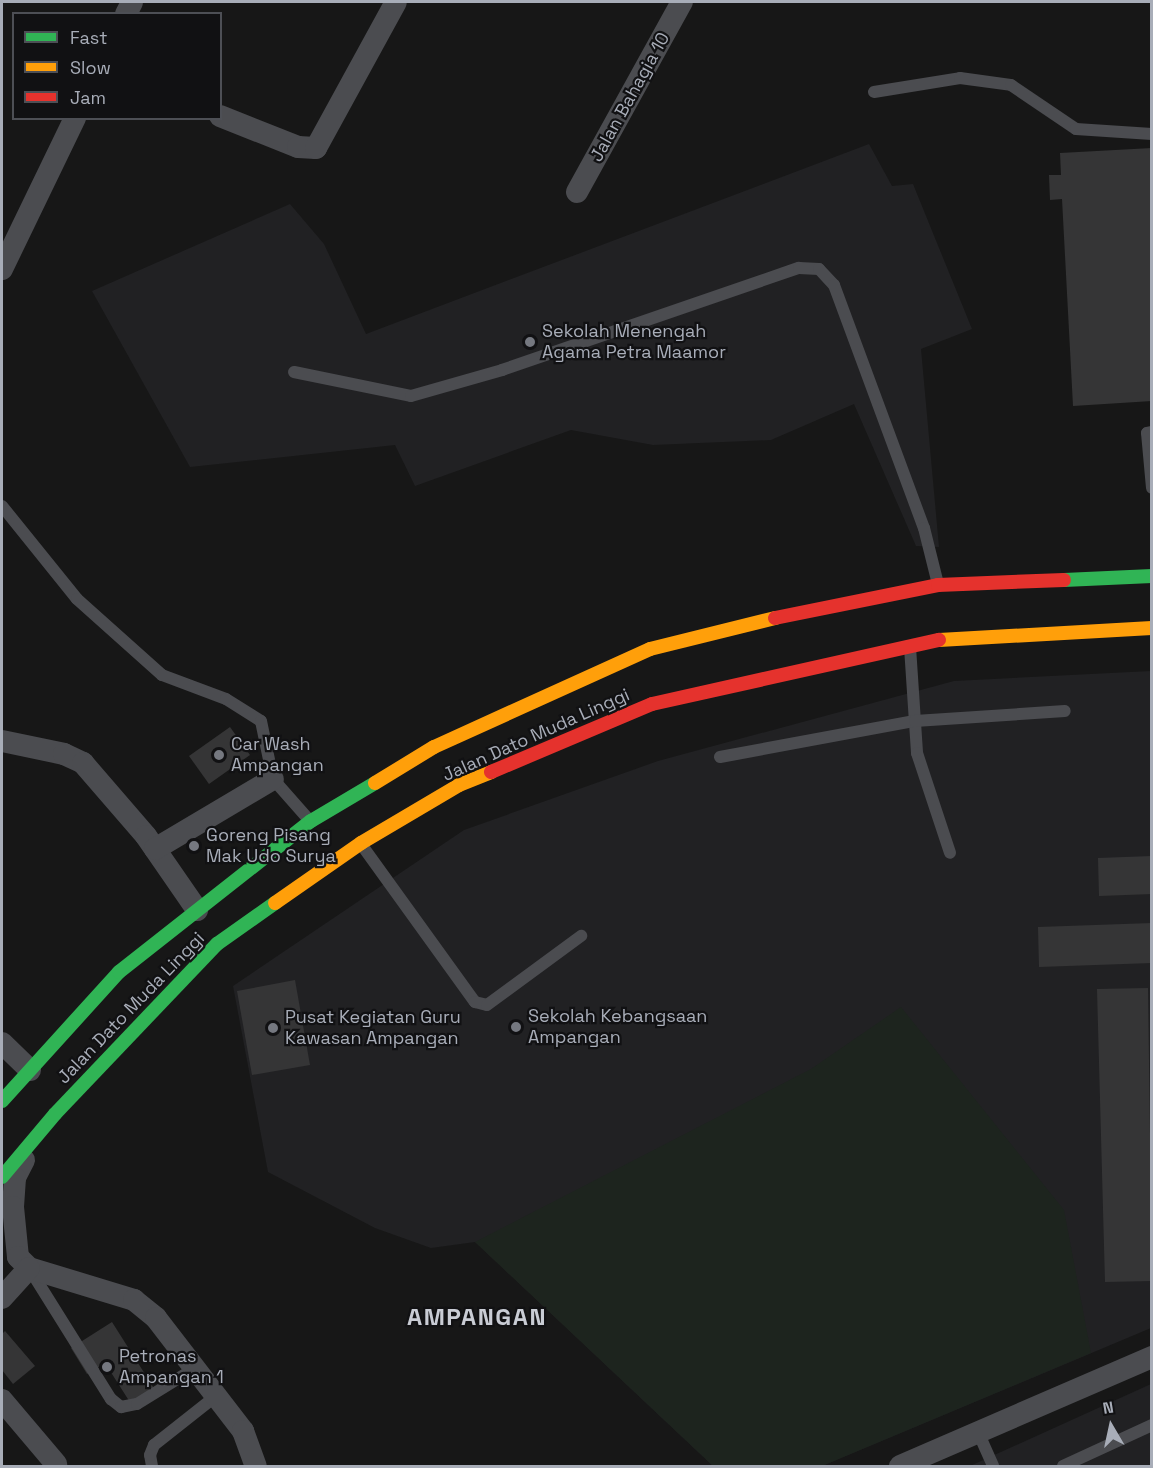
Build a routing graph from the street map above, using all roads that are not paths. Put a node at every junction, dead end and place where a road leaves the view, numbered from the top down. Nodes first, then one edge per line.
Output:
1 (396, 2) edge
2 (682, 2) edge
3 (874, 92) dead end
4 (222, 117) edge
5 (74, 120) edge
6 (1152, 134) edge
7 (577, 192) dead end
8 (2, 269) edge
9 (294, 372) dead end
10 (1152, 432) edge
11 (1152, 488) edge
12 (2, 510) edge
13 (1152, 576) edge
14 (938, 585) junction
15 (1152, 628) edge
16 (910, 646) junction
17 (1065, 711) dead end
18 (915, 721) junction
19 (2, 741) edge
20 (720, 756) dead end
21 (273, 779) junction
22 (311, 821) junction
23 (361, 843) junction
24 (155, 849) junction
25 (950, 853) dead end
26 (197, 910) junction
27 (580, 936) dead end
28 (2, 1043) edge
29 (30, 1070) junction
30 (2, 1101) edge
31 (36, 1135) junction
32 (2, 1177) edge
33 (16, 1261) edge
34 (2, 1298) edge
35 (1152, 1357) edge
36 (197, 1367) junction
37 (216, 1395) junction
38 (2, 1400) edge
39 (1152, 1425) edge
40 (978, 1432) junction
41 (56, 1464) dead end
42 (152, 1467) edge
43 (256, 1467) edge
44 (900, 1467) edge
45 (993, 1467) edge
46 (1064, 1467) edge

1 - 4 street
2 - 7 street, Jalan Bahagia 10
3 - 6 lane
5 - 8 street
9 - 14 lane
10 - 11 lane
12 - 21 lane
13 - 14 highway, Jalan Dato Muda Linggi
14 - 22 highway, Jalan Dato Muda Linggi
15 - 16 highway, Jalan Dato Muda Linggi
16 - 18 lane
16 - 23 highway, Jalan Dato Muda Linggi
17 - 18 lane
18 - 20 lane
18 - 25 lane
19 - 24 street
21 - 22 lane
21 - 24 street
22 - 26 highway, Jalan Dato Muda Linggi
23 - 27 lane
23 - 31 highway, Jalan Dato Muda Linggi
24 - 26 street
26 - 29 highway, Jalan Dato Muda Linggi
28 - 29 street
29 - 30 highway, Jalan Dato Muda Linggi
31 - 32 highway, Jalan Dato Muda Linggi
31 - 33 street
33 - 34 street
33 - 36 street
33 - 36 lane
35 - 40 street
36 - 37 street
37 - 42 lane
37 - 43 street
38 - 41 street
39 - 46 lane
40 - 44 street
40 - 45 lane

